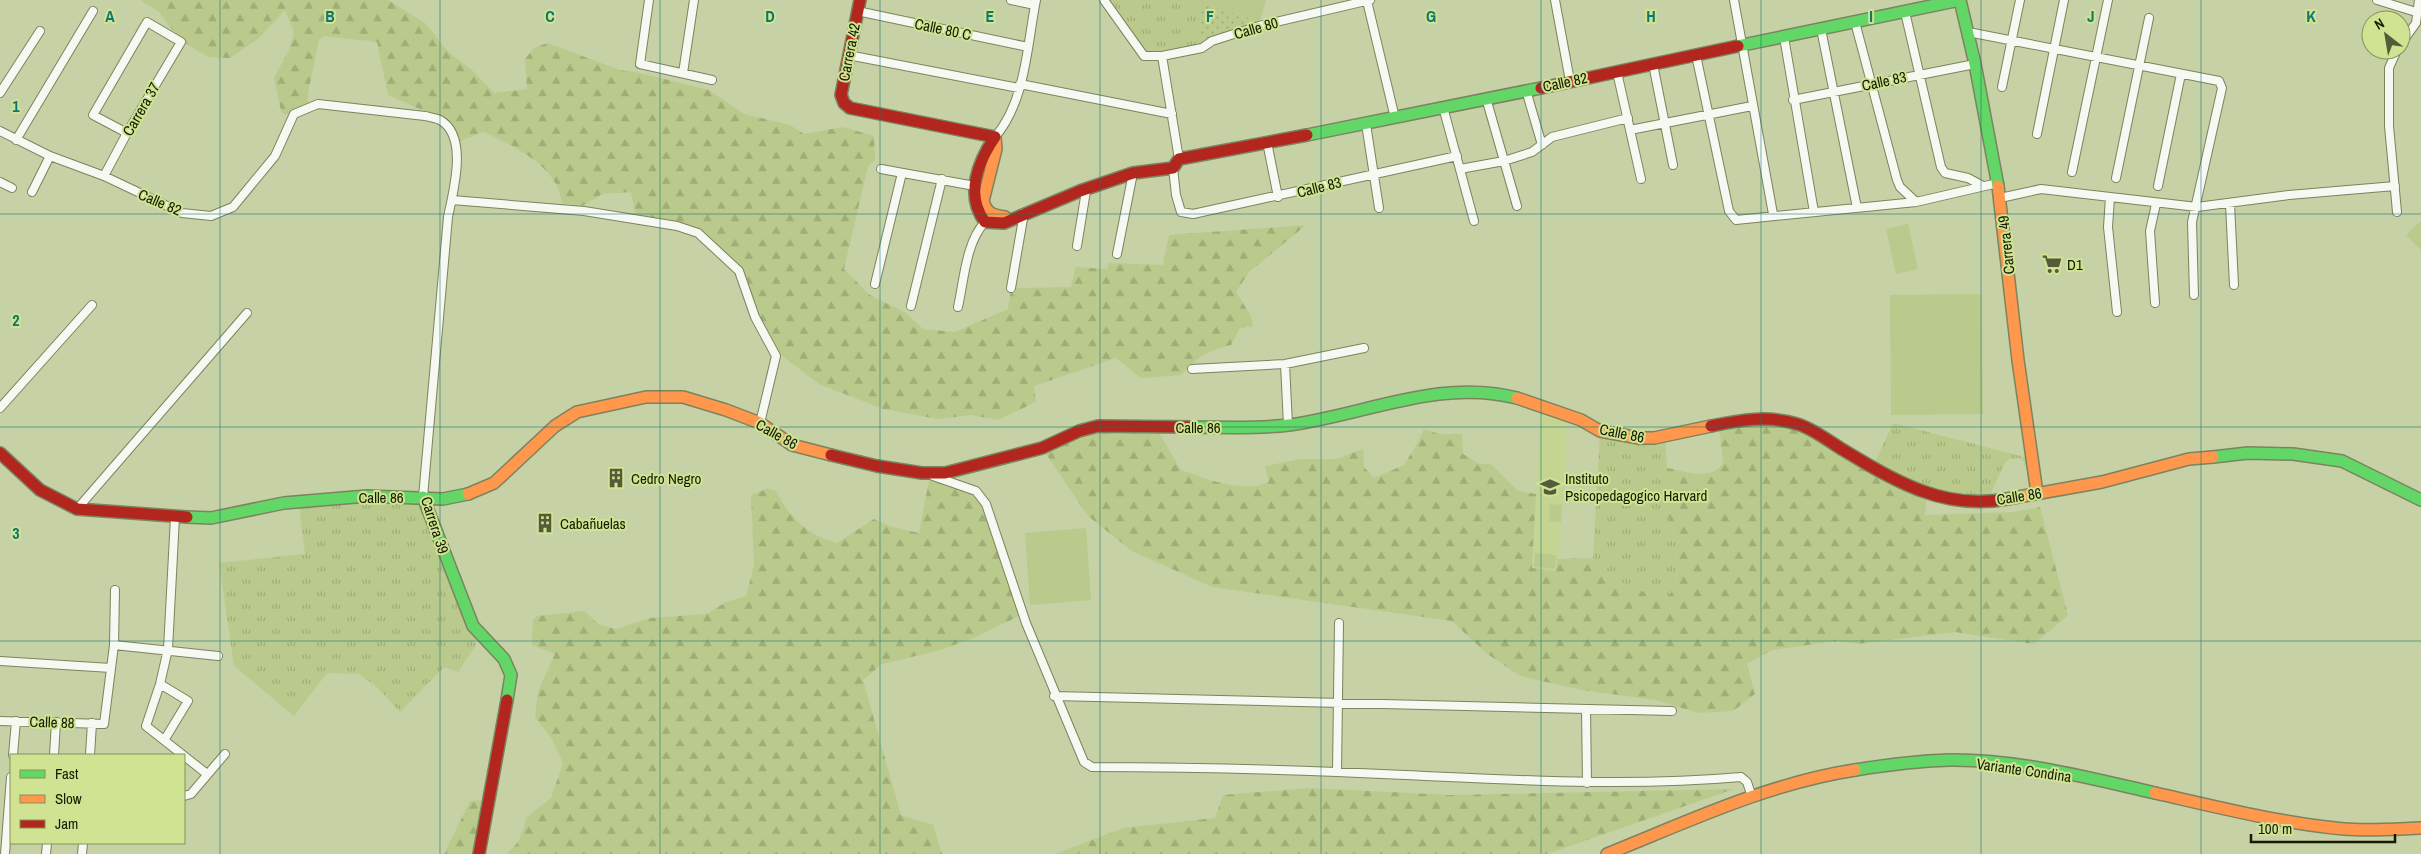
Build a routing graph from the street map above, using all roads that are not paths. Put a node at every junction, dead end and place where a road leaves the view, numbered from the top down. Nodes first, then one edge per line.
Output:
1 (649, 0) edge
2 (694, 0) edge
3 (1011, 0) edge
4 (1104, 0) edge
5 (1369, 0) edge
6 (1555, 0) edge
7 (1734, 0) edge
8 (1960, 0) edge
9 (2020, 0) edge
10 (2064, 0) edge
11 (2108, 0) edge
12 (2377, 0) edge
13 (2419, 0) edge
14 (1036, 3) edge
15 (858, 5) edge
16 (93, 12) dead end
17 (1905, 12) junction
18 (2416, 12) junction
19 (2149, 18) dead end
20 (1856, 22) junction
21 (1821, 29) junction
22 (2411, 30) edge
23 (40, 31) dead end
24 (1968, 32) junction
25 (1784, 37) junction
26 (2010, 40) junction
27 (1741, 46) junction
28 (1028, 47) junction
29 (2054, 48) junction
30 (848, 55) junction
31 (1696, 55) junction
32 (1162, 56) junction
33 (2096, 57) junction
34 (2393, 60) edge
35 (1653, 64) junction
36 (1975, 64) junction
37 (2139, 66) junction
38 (1617, 72) junction
39 (683, 73) junction
40 (1920, 74) junction
41 (2181, 74) junction
42 (712, 80) dead end
43 (1570, 81) junction
44 (1871, 84) junction
45 (1020, 86) junction
46 (2002, 88) dead end
47 (1526, 90) junction
48 (1832, 92) junction
49 (0, 93) edge
50 (1486, 98) junction
51 (1793, 100) junction
52 (1752, 106) junction
53 (308, 107) joint
54 (1443, 107) junction
55 (1172, 114) junction
56 (1708, 115) junction
57 (1394, 118) junction
58 (1628, 118) junction
59 (1665, 123) junction
60 (1366, 124) junction
61 (1630, 130) junction
62 (0, 131) edge
63 (127, 133) junction
64 (2037, 134) dead end
65 (995, 138) junction
66 (16, 140) junction
67 (1267, 142) junction
68 (1542, 145) junction
69 (50, 156) junction
70 (1457, 156) junction
71 (1504, 161) junction
72 (1176, 163) junction
73 (1673, 165) dead end
74 (881, 169) dead end
75 (1460, 169) junction
76 (902, 172) junction
77 (2072, 172) dead end
78 (1133, 173) junction
79 (1374, 174) junction
80 (104, 176) junction
81 (2116, 178) dead end
82 (942, 179) junction
83 (1641, 179) dead end
84 (0, 182) edge
85 (1998, 183) junction
86 (975, 186) junction
87 (1983, 186) junction
88 (2158, 186) dead end
89 (2395, 186) junction
90 (12, 188) dead end
91 (1086, 191) junction
92 (32, 192) dead end
93 (1278, 197) junction
94 (2110, 197) junction
95 (2000, 198) junction
96 (452, 200) junction
97 (1916, 202) junction
98 (2156, 204) junction
99 (2230, 204) junction
100 (1517, 206) dead end
101 (2197, 207) junction
102 (1379, 208) dead end
103 (1857, 208) junction
104 (1814, 212) junction
105 (2397, 212) dead end
106 (1021, 214) junction
107 (1773, 214) junction
108 (1474, 221) dead end
109 (985, 222) junction
110 (1077, 246) dead end
111 (1118, 254) dead end
112 (875, 284) dead end
113 (2234, 284) dead end
114 (1011, 288) dead end
115 (2194, 295) dead end
116 (2155, 303) dead end
117 (92, 304) dead end
118 (911, 306) dead end
119 (958, 307) dead end
120 (2116, 312) dead end
121 (247, 313) dead end
122 (1364, 348) dead end
123 (1285, 364) junction
124 (1192, 369) dead end
125 (0, 408) edge
126 (760, 423) junction
127 (1288, 425) junction
128 (0, 453) edge
129 (922, 473) junction
130 (2036, 493) junction
131 (423, 497) junction
132 (2421, 500) edge
133 (77, 509) junction
134 (176, 518) junction
135 (116, 590) dead end
136 (1339, 623) dead end
137 (114, 645) junction
138 (168, 649) junction
139 (218, 656) dead end
140 (0, 661) edge
141 (111, 668) junction
142 (160, 684) junction
143 (1054, 696) junction
144 (1339, 702) junction
145 (1586, 709) junction
146 (1672, 711) dead end
147 (0, 720) edge
148 (16, 721) junction
149 (56, 722) junction
150 (92, 724) junction
151 (165, 739) junction
152 (13, 754) edge
153 (54, 754) edge
154 (90, 754) edge
155 (183, 754) edge
156 (225, 754) dead end
157 (185, 756) edge
158 (1337, 772) junction
159 (207, 774) junction
160 (1587, 783) junction
161 (10, 790) edge
162 (185, 796) edge
163 (1752, 797) junction
164 (2421, 828) edge
165 (5, 854) edge
166 (479, 854) edge
167 (1607, 854) edge

1 - 39 street
2 - 39 street
3 - 14 street
4 - 32 street, Calle 80
5 - 32 street, Calle 80
5 - 57 street
6 - 43 street
7 - 27 street
8 - 17 main road, Calle 82
8 - 24 main road, Carrera 49
9 - 26 street
10 - 29 street
11 - 33 street
12 - 18 street
13 - 18 street
14 - 28 street
15 - 28 street, Calle 80 C
15 - 30 main road, Carrera 42
16 - 66 street
17 - 20 main road, Calle 82
17 - 40 street
18 - 22 street
19 - 37 street
20 - 21 main road, Calle 82
20 - 44 street
21 - 25 main road, Calle 82
21 - 48 street
23 - 49 street
24 - 26 street
24 - 36 main road, Carrera 49
25 - 27 main road, Calle 82
25 - 51 street
26 - 29 street
26 - 46 street
27 - 31 main road, Calle 82
27 - 52 street
28 - 45 street
29 - 33 street
29 - 64 street
30 - 45 street
30 - 65 main road, Carrera 42
31 - 35 main road, Calle 82
31 - 56 street
32 - 55 street
33 - 37 street
33 - 77 street
34 - 89 street
35 - 38 main road, Calle 82
35 - 59 street
36 - 40 street, Calle 83
36 - 85 main road, Carrera 49
37 - 41 street
37 - 81 street
38 - 43 main road, Calle 82
38 - 58 street
39 - 42 street
40 - 44 street, Calle 83
40 - 87 street
41 - 88 street
41 - 101 street
43 - 47 main road, Calle 82
44 - 48 street, Calle 83
44 - 97 street
45 - 55 street
45 - 65 street
47 - 50 main road, Calle 82
47 - 68 street
48 - 51 street, Calle 83
48 - 103 street
50 - 54 main road, Calle 82
50 - 71 street
51 - 104 street
52 - 56 street
52 - 107 street
53 - 80 street, Calle 82
53 - 96 street, Carrera 39
54 - 57 main road, Calle 82
54 - 70 street
55 - 72 street
56 - 59 street
56 - 107 street
57 - 60 main road, Calle 82
58 - 61 street
58 - 68 street
59 - 61 street
59 - 73 street
60 - 67 main road, Calle 82
60 - 79 street
61 - 83 street
62 - 66 street, Calle 82
63 - 63 street, Carrera 37
63 - 80 street, Carrera 37
65 - 86 main road
65 - 106 main road
66 - 69 street, Calle 82
67 - 72 main road, Calle 82
67 - 93 street
68 - 71 street
69 - 80 street, Calle 82
69 - 92 street
70 - 75 street
70 - 79 street, Calle 83
71 - 75 street
71 - 100 street
72 - 78 main road, Calle 82
72 - 93 street, Calle 83
74 - 76 street
75 - 108 street
76 - 82 street
76 - 112 street
78 - 91 main road, Calle 82
78 - 111 street
79 - 93 street, Calle 83
79 - 102 street
82 - 86 street
82 - 118 street
84 - 90 street
85 - 87 street
85 - 95 main road, Carrera 49
86 - 109 main road
87 - 97 street
89 - 99 street
89 - 105 street
91 - 106 main road, Calle 82
91 - 110 street
94 - 95 street
94 - 98 street
94 - 120 street
95 - 130 main road, Carrera 49
96 - 126 street
96 - 131 street, Carrera 39
97 - 103 street
98 - 101 street
98 - 116 street
99 - 101 street
99 - 113 street
101 - 115 street
103 - 104 street
104 - 107 street
106 - 109 main road, Calle 82
106 - 114 street
109 - 119 street
117 - 125 street
121 - 133 street
122 - 123 street
123 - 124 street
123 - 127 street
126 - 129 main road, Calle 86
126 - 131 main road, Calle 86
127 - 129 main road, Calle 86
127 - 130 main road, Calle 86
128 - 133 main road, Calle 86
129 - 143 street
130 - 132 main road, Calle 86
131 - 134 main road, Calle 86
131 - 166 main road, Carrera 39
133 - 134 main road, Calle 86
134 - 138 street
135 - 137 street
136 - 144 street
137 - 138 street
137 - 141 street
138 - 139 street
138 - 142 street
140 - 141 street
141 - 150 street, Calle 88
142 - 151 street
142 - 151 street
143 - 144 street
143 - 158 street
144 - 145 street
144 - 158 street
145 - 146 street
145 - 160 street
147 - 148 street, Calle 88
148 - 149 street, Calle 88
148 - 152 street
149 - 150 street, Calle 88
149 - 153 street
150 - 154 street
151 - 155 street
156 - 159 street
157 - 159 street
158 - 160 street
159 - 162 street
160 - 163 street
161 - 165 street
163 - 164 main road, Variante Condina
163 - 167 main road, Variante Condina

